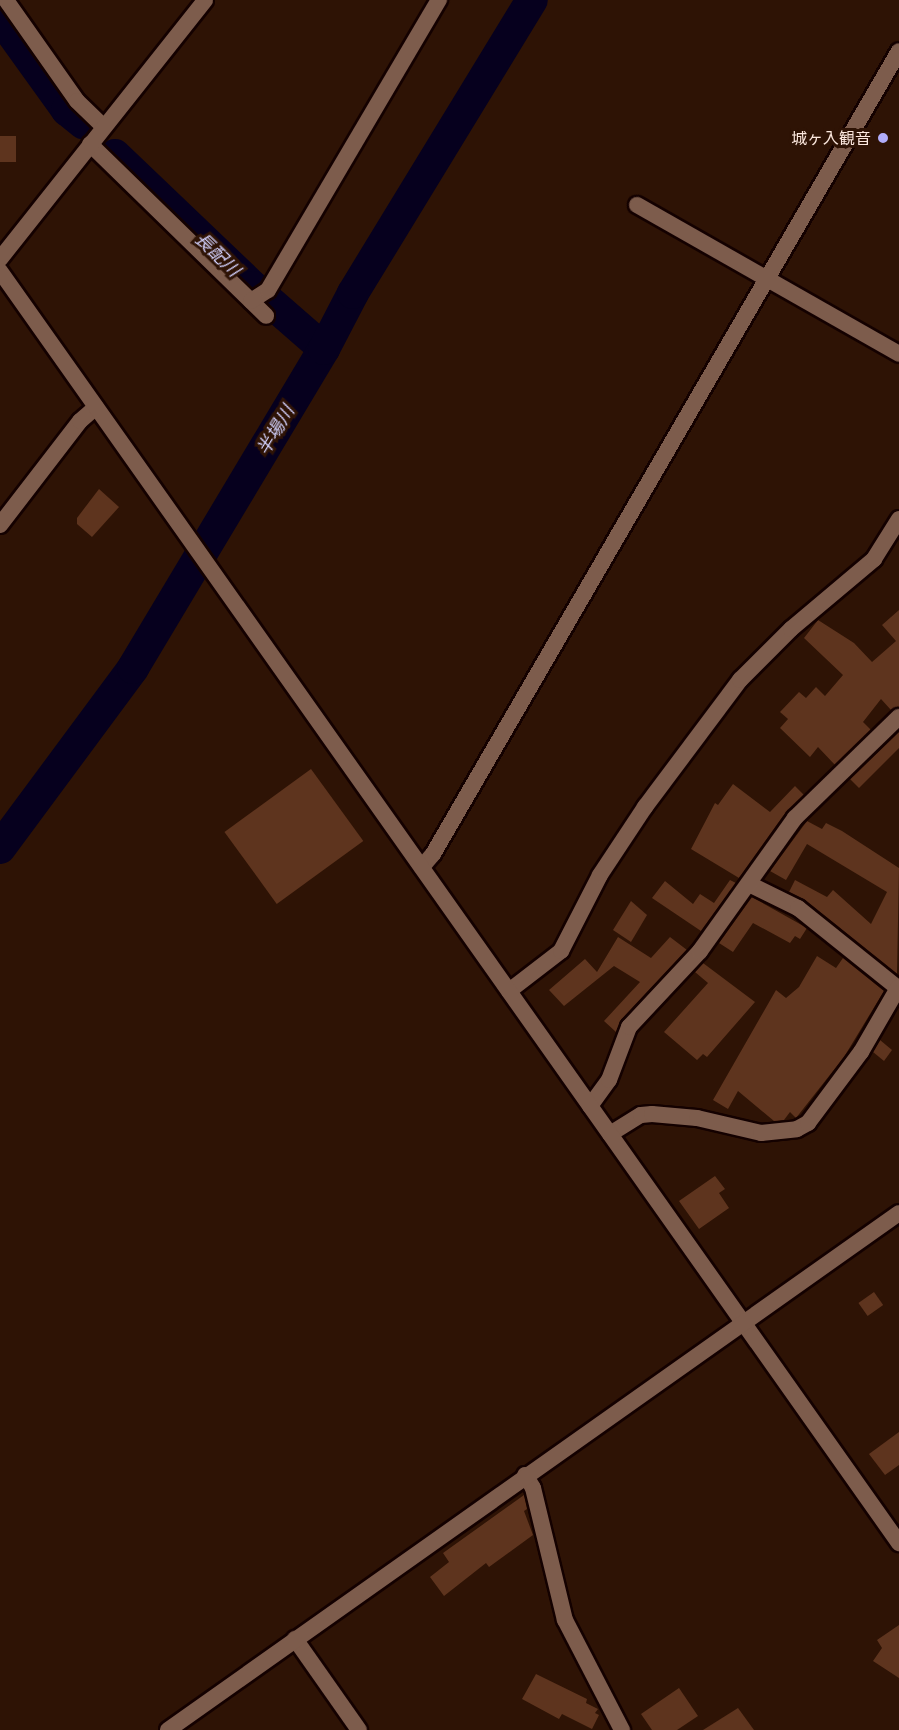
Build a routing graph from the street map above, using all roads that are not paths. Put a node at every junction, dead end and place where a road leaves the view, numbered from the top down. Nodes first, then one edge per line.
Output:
1 (6, 0) edge
2 (206, 0) edge
3 (439, 0) edge
4 (899, 51) edge
5 (104, 127) junction
6 (90, 144) junction
7 (638, 205) dead end
8 (0, 259) edge
9 (0, 271) edge
10 (766, 278) junction
11 (258, 296) junction
12 (266, 316) dead end
13 (899, 354) edge
14 (96, 407) junction
15 (899, 519) edge
16 (0, 525) edge
17 (899, 717) edge
18 (422, 867) junction
19 (749, 884) junction
20 (898, 988) edge
21 (509, 991) junction
22 (590, 1106) junction
23 (610, 1134) junction
24 (899, 1213) edge
25 (743, 1322) junction
26 (525, 1475) junction
27 (899, 1543) edge
28 (295, 1640) junction
29 (168, 1730) edge
30 (359, 1730) edge
31 (622, 1730) edge

1 - 5 street
2 - 5 street
3 - 11 street
4 - 10 street
5 - 6 street
6 - 8 street
6 - 11 street
7 - 10 street
9 - 14 street
10 - 13 street
10 - 18 street
11 - 12 street
14 - 16 street
14 - 18 street
15 - 21 street
17 - 19 street
18 - 21 street
19 - 20 street
19 - 22 street
20 - 23 street
21 - 22 street
22 - 23 street
23 - 25 street
24 - 25 street
25 - 26 street
25 - 27 street
26 - 28 street
26 - 31 street
28 - 29 street
28 - 30 street

